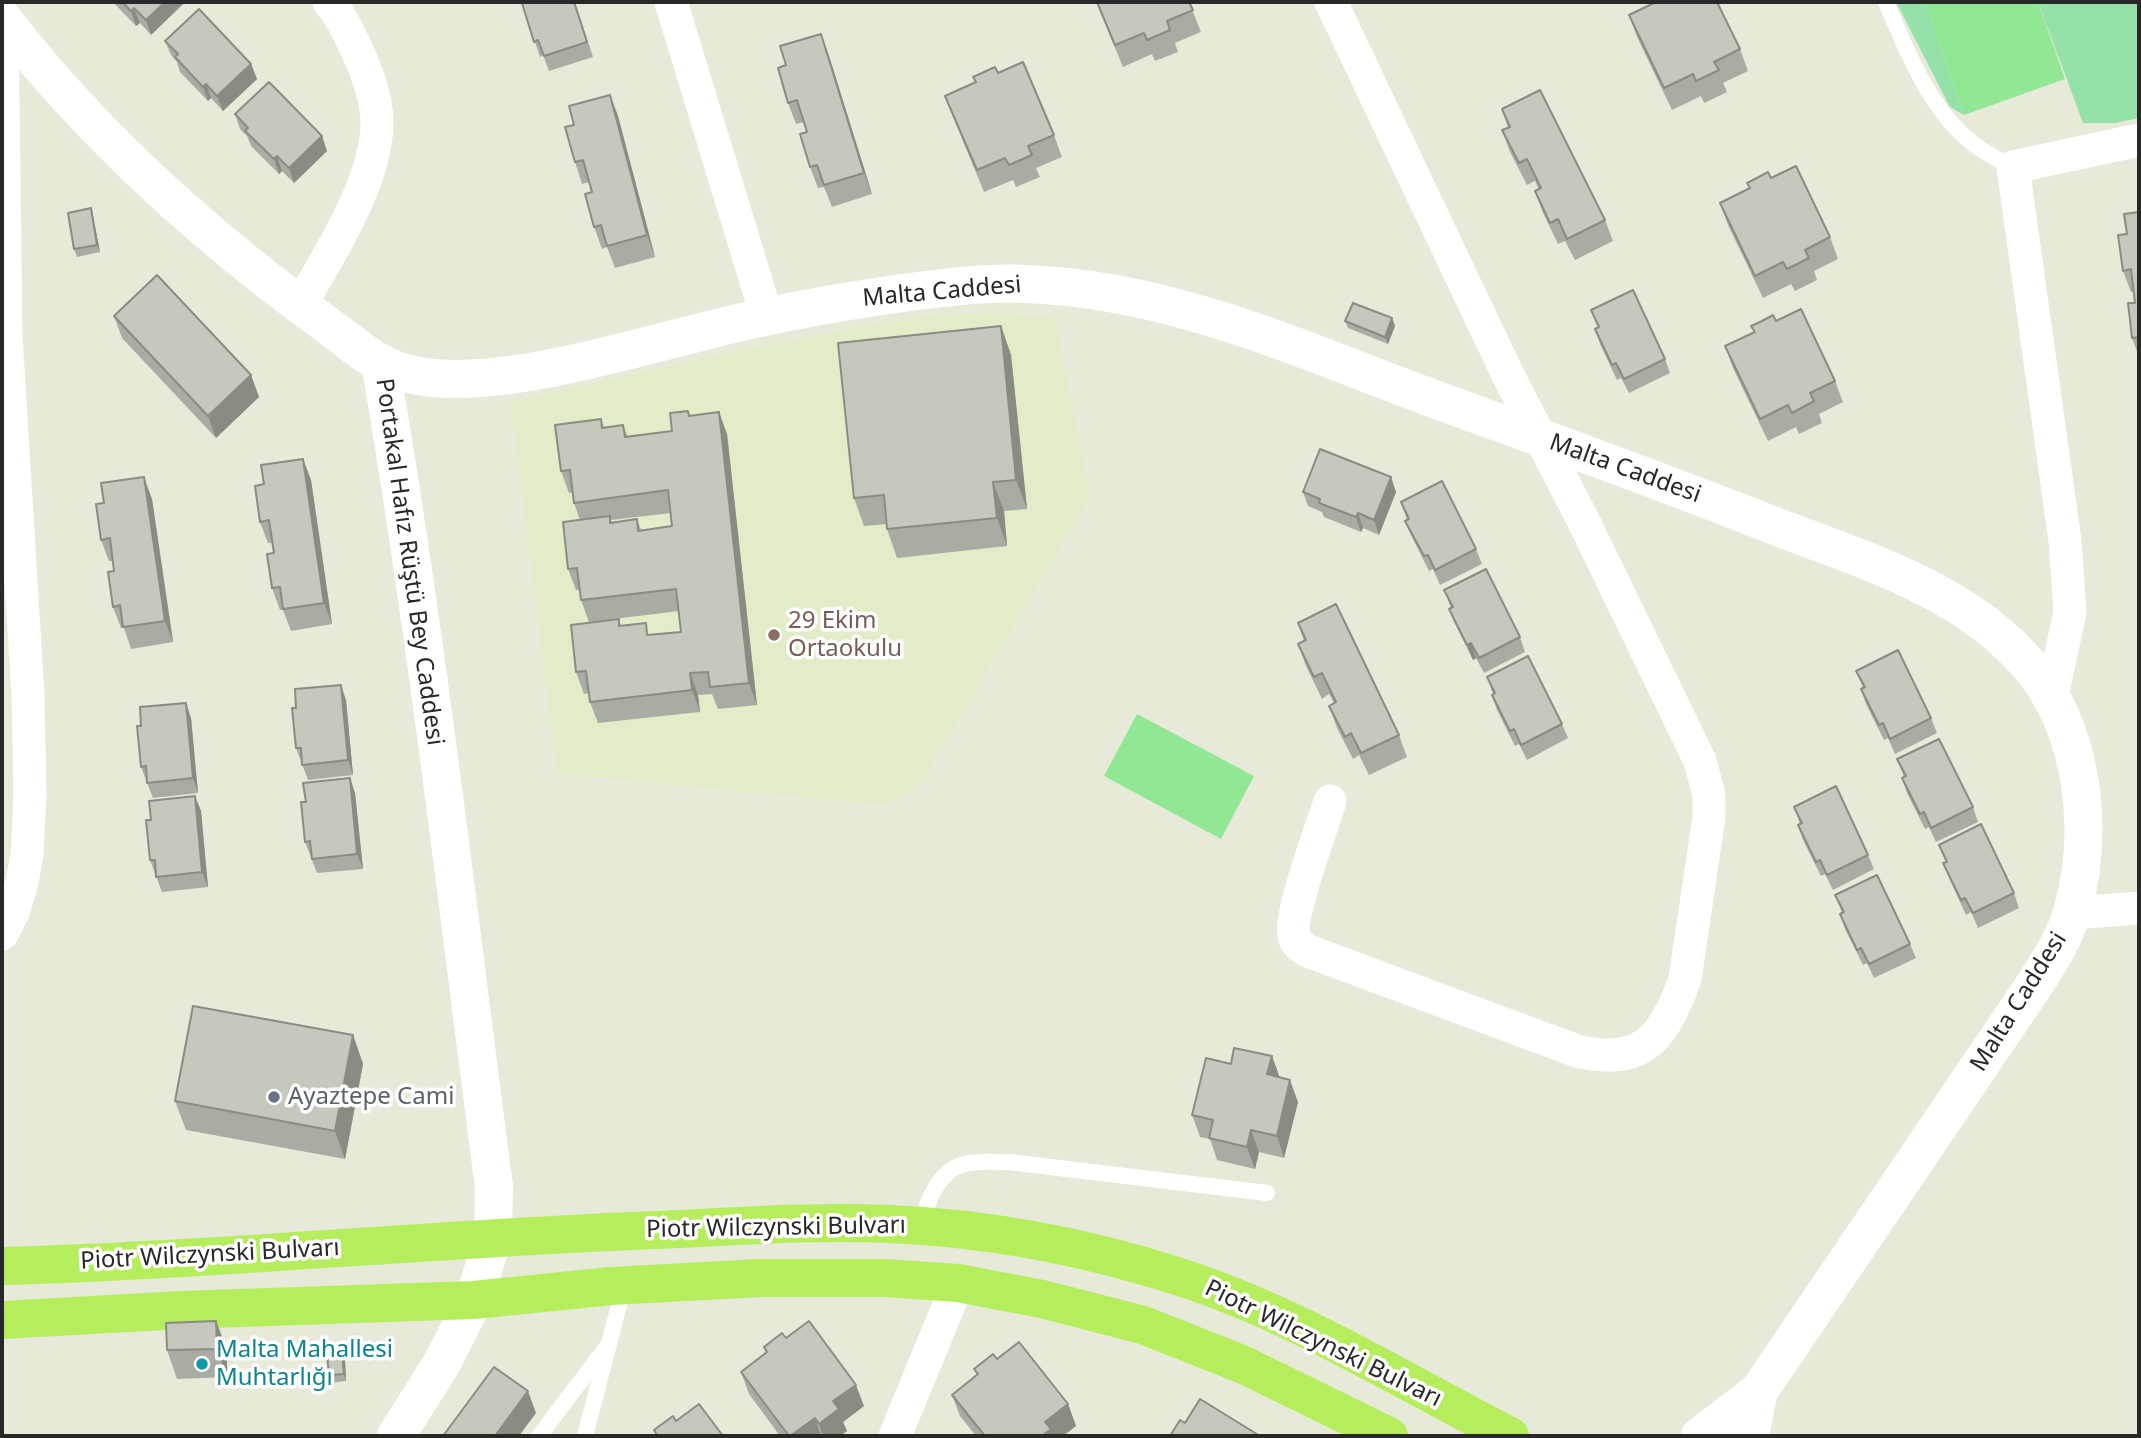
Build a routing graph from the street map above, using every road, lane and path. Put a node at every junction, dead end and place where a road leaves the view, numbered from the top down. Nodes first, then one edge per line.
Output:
1 (329, 2) edge
2 (671, 2) edge
3 (1331, 2) edge
4 (1885, 2) edge
5 (2, 19) edge
6 (2139, 140) edge
7 (2013, 167) junction
8 (300, 305) junction
9 (767, 317) junction
10 (380, 362) junction
11 (1541, 438) junction
12 (2052, 696) junction
13 (16, 796) edge
14 (1330, 802) dead end
15 (2139, 908) edge
16 (2072, 913) junction
17 (2, 934) edge
18 (1267, 1193) dead end
19 (922, 1226) junction
20 (493, 1237) junction
21 (2, 1266) edge
22 (958, 1283) junction
23 (624, 1285) junction
24 (474, 1300) junction
25 (2, 1320) edge
26 (610, 1343) junction
27 (1759, 1391) junction
28 (396, 1436) edge
29 (539, 1436) edge
30 (585, 1436) edge
31 (895, 1436) edge
32 (1389, 1436) edge
33 (1510, 1436) edge
34 (1700, 1436) edge
35 (1750, 1436) edge

1 - 8 street
2 - 9 street
3 - 11 street
4 - 7 lane
5 - 8 main road, Portakal Hafız Rüştü Bey Caddesi
5 - 13 street
6 - 7 street
7 - 12 street
8 - 10 main road, Portakal Hafız Rüştü Bey Caddesi
9 - 10 main road, Malta Caddesi
9 - 11 main road, Malta Caddesi
10 - 20 main road, Portakal Hafız Rüştü Bey Caddesi
11 - 12 main road, Malta Caddesi
11 - 14 street
12 - 16 main road, Malta Caddesi
13 - 17 street
15 - 16 street
16 - 27 main road, Malta Caddesi
18 - 19 lane
19 - 20 main road, Piotr Wilczynski Bulvarı
19 - 33 main road, Piotr Wilczynski Bulvarı
20 - 21 main road, Piotr Wilczynski Bulvarı
20 - 24 main road, Portakal Hafız Rüştü Bey Caddesi
22 - 23 main road, Piotr Wilczynski Bulvarı
22 - 31 street
22 - 32 main road, Piotr Wilczynski Bulvarı
23 - 24 main road, Piotr Wilczynski Bulvarı
23 - 26 lane
24 - 25 main road, Piotr Wilczynski Bulvarı
24 - 28 main road, Portakal Hafız Rüştü Bey Caddesi
26 - 29 lane
26 - 30 lane
27 - 34 main road, Malta Caddesi
27 - 35 main road, Malta Caddesi

